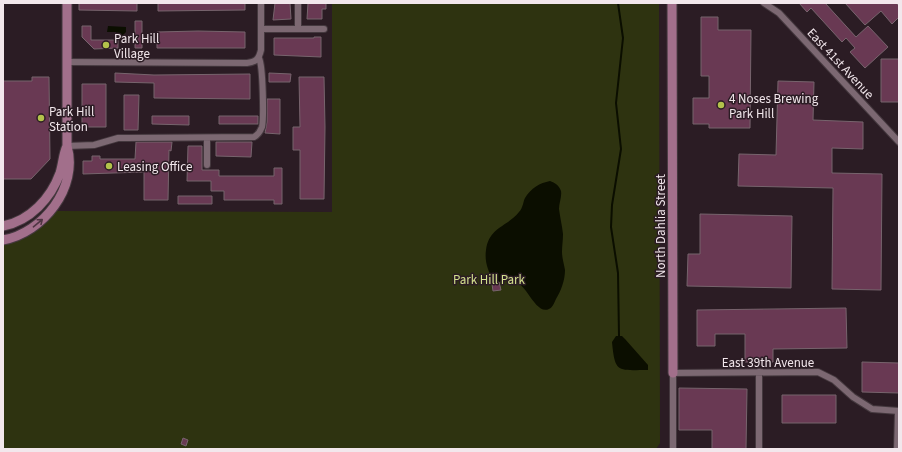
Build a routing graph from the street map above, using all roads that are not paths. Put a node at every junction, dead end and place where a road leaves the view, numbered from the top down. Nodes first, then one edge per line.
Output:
1 (67, 3) edge
2 (261, 3) edge
3 (298, 3) edge
4 (672, 3) edge
5 (764, 3) edge
6 (261, 29) junction
7 (298, 29) junction
8 (324, 29) dead end
9 (259, 58) junction
10 (66, 62) junction
11 (207, 138) junction
12 (899, 142) edge
13 (67, 146) junction
14 (207, 165) dead end
15 (3, 226) edge
16 (3, 240) edge
17 (759, 372) junction
18 (673, 373) junction
19 (898, 410) edge
20 (673, 449) edge
21 (759, 449) edge
22 (897, 449) edge

1 - 10 street
2 - 6 street
3 - 7 street
4 - 18 street, North Dahlia Street
5 - 12 street, East 41st Avenue
6 - 7 street
6 - 9 street
7 - 8 street
9 - 10 street
9 - 11 street
10 - 13 street
11 - 13 street
11 - 14 street
13 - 15 street
16 -> 13 street
17 - 18 street, East 39th Avenue
17 - 19 street, East 39th Avenue
17 - 21 street
18 - 20 street, North Dahlia Street
19 - 22 street

